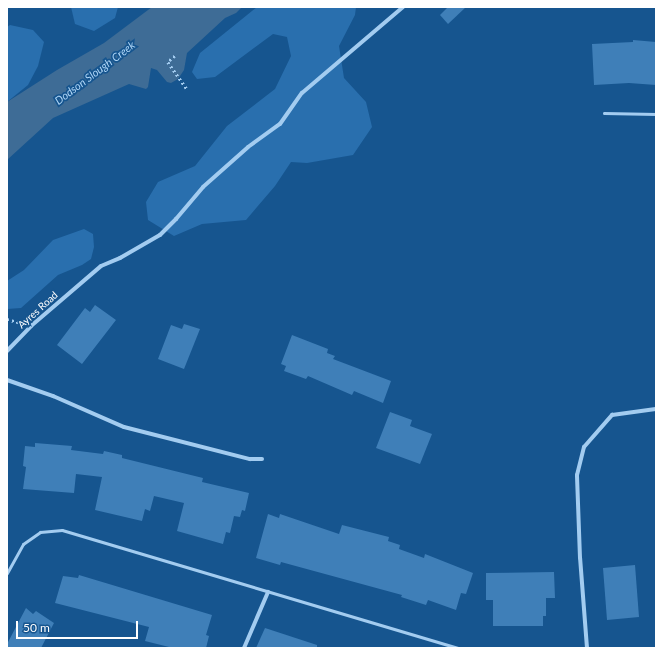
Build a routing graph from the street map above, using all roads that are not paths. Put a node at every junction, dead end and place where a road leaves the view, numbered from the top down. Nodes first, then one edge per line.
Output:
1 (403, 7) edge
2 (604, 113) dead end
3 (656, 114) edge
4 (7, 351) edge
5 (7, 380) edge
6 (656, 409) edge
7 (262, 459) dead end
8 (7, 573) edge
9 (268, 592) junction
10 (244, 648) edge
11 (459, 648) edge
12 (587, 648) edge

1 - 4 street, Ayres Road
2 - 3 lane
5 - 7 street
6 - 12 street
8 - 9 lane
9 - 10 street
9 - 11 lane

